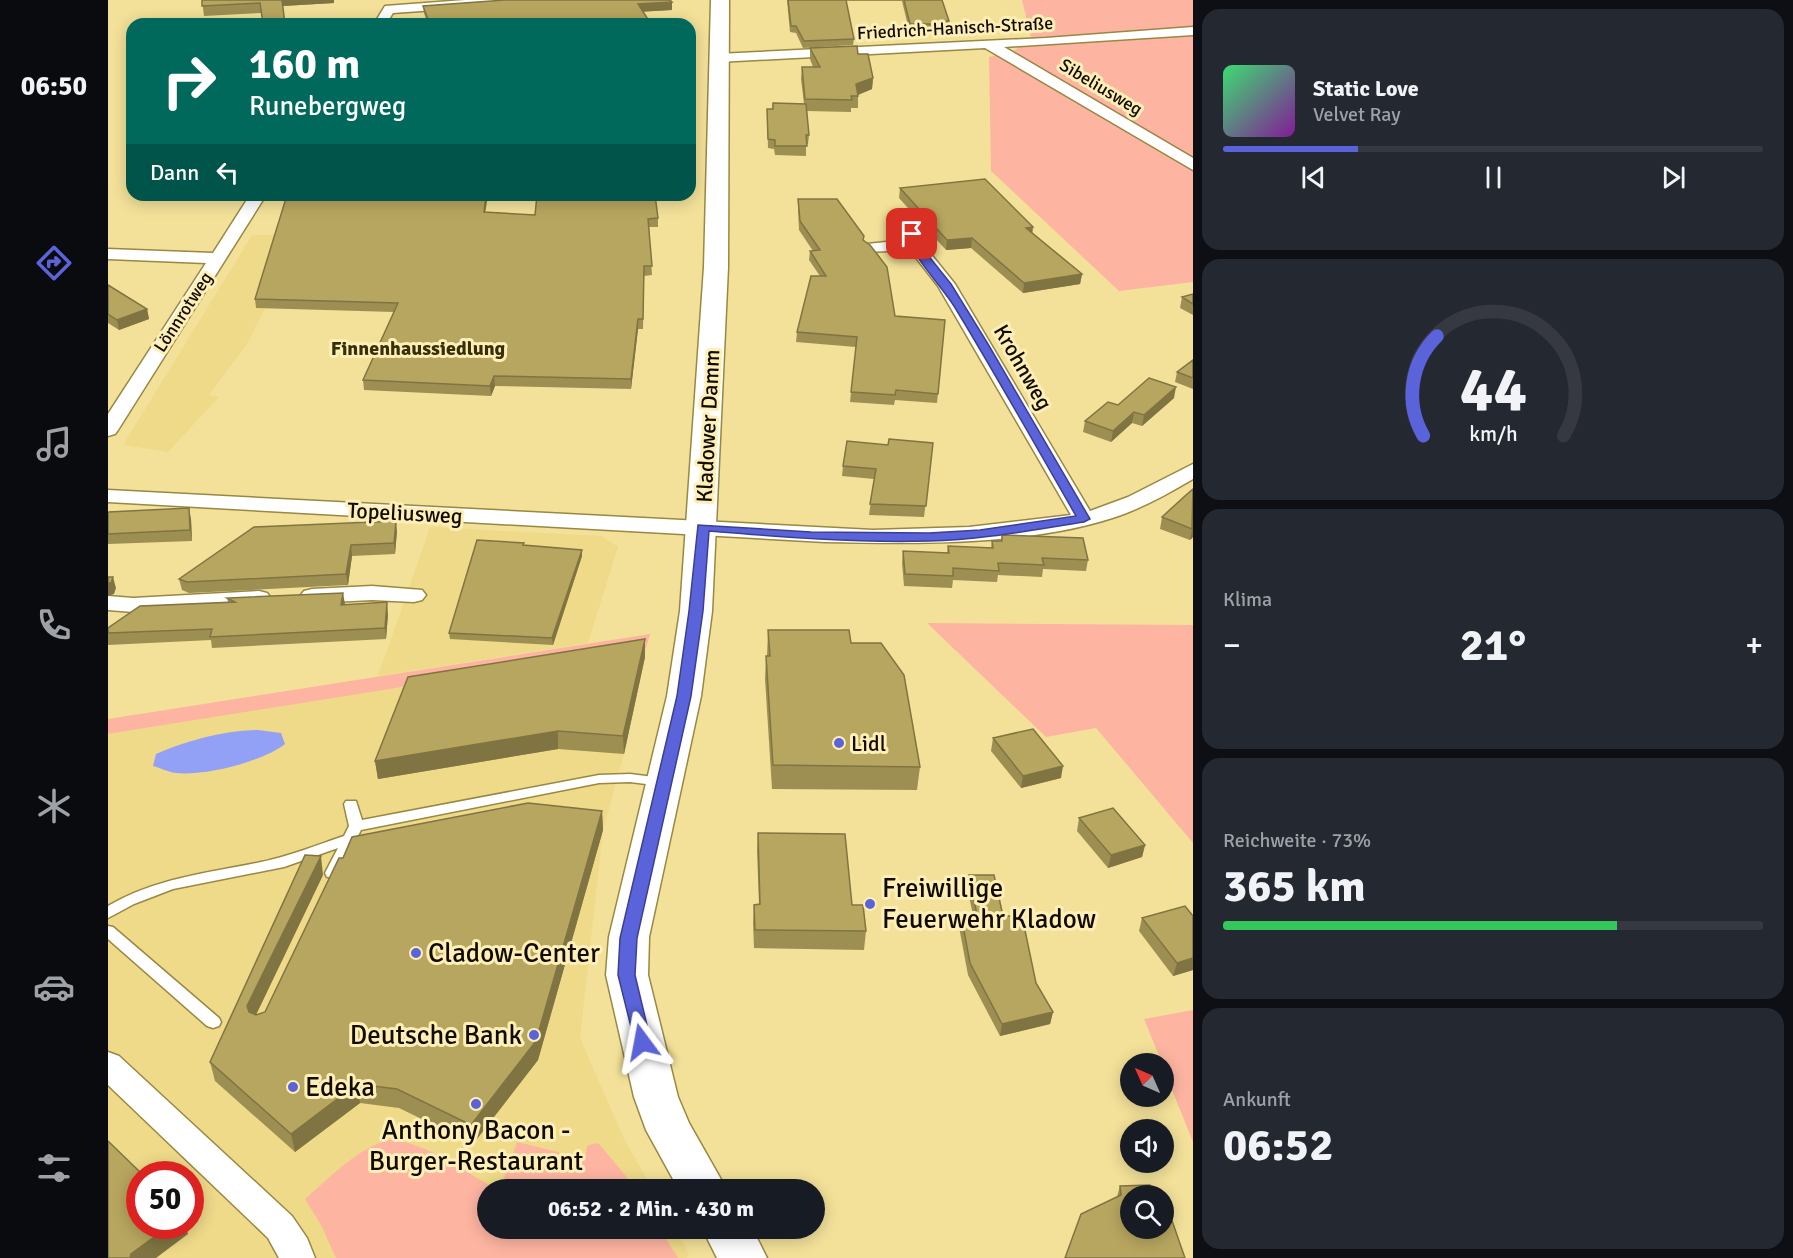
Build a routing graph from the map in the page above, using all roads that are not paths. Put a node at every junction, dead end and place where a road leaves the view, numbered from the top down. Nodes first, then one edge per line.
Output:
1 (521, 0) edge
2 (720, 0) edge
3 (384, 18) edge
4 (1193, 31) edge
5 (988, 44) junction
6 (718, 58) junction
7 (1193, 165) edge
8 (254, 201) edge
9 (873, 248) edge
10 (108, 254) edge
11 (218, 258) junction
12 (108, 430) edge
13 (1193, 470) edge
14 (108, 496) edge
15 (1084, 519) junction
16 (703, 527) junction
17 (414, 595) dead end
18 (108, 603) edge
19 (664, 783) junction
20 (351, 804) dead end
21 (353, 832) junction
22 (326, 886) edge
23 (108, 912) edge
24 (108, 931) edge
25 (213, 1022) dead end
26 (108, 1065) edge
27 (698, 1179) edge
28 (732, 1239) edge
29 (297, 1258) edge
30 (743, 1258) edge

1 - 3 street
2 - 6 main road, Kladower Damm
4 - 5 street, Friedrich-Hanisch-Straße
5 - 6 street, Friedrich-Hanisch-Straße
5 - 7 street, Sibeliusweg
6 - 16 main road, Kladower Damm
8 - 11 street, Lönnrotweg
9 - 15 street, Krohnweg
10 - 11 street
11 - 12 street, Lönnrotweg
13 - 15 street, Topeliusweg
14 - 16 street, Topeliusweg
15 - 16 street, Topeliusweg
16 - 19 main road, Kladower Damm
17 - 18 street
19 - 21 lane
19 - 27 main road, Kladower Damm
20 - 21 lane
21 - 22 lane
21 - 23 lane
24 - 25 lane
26 - 29 street
28 - 30 main road

